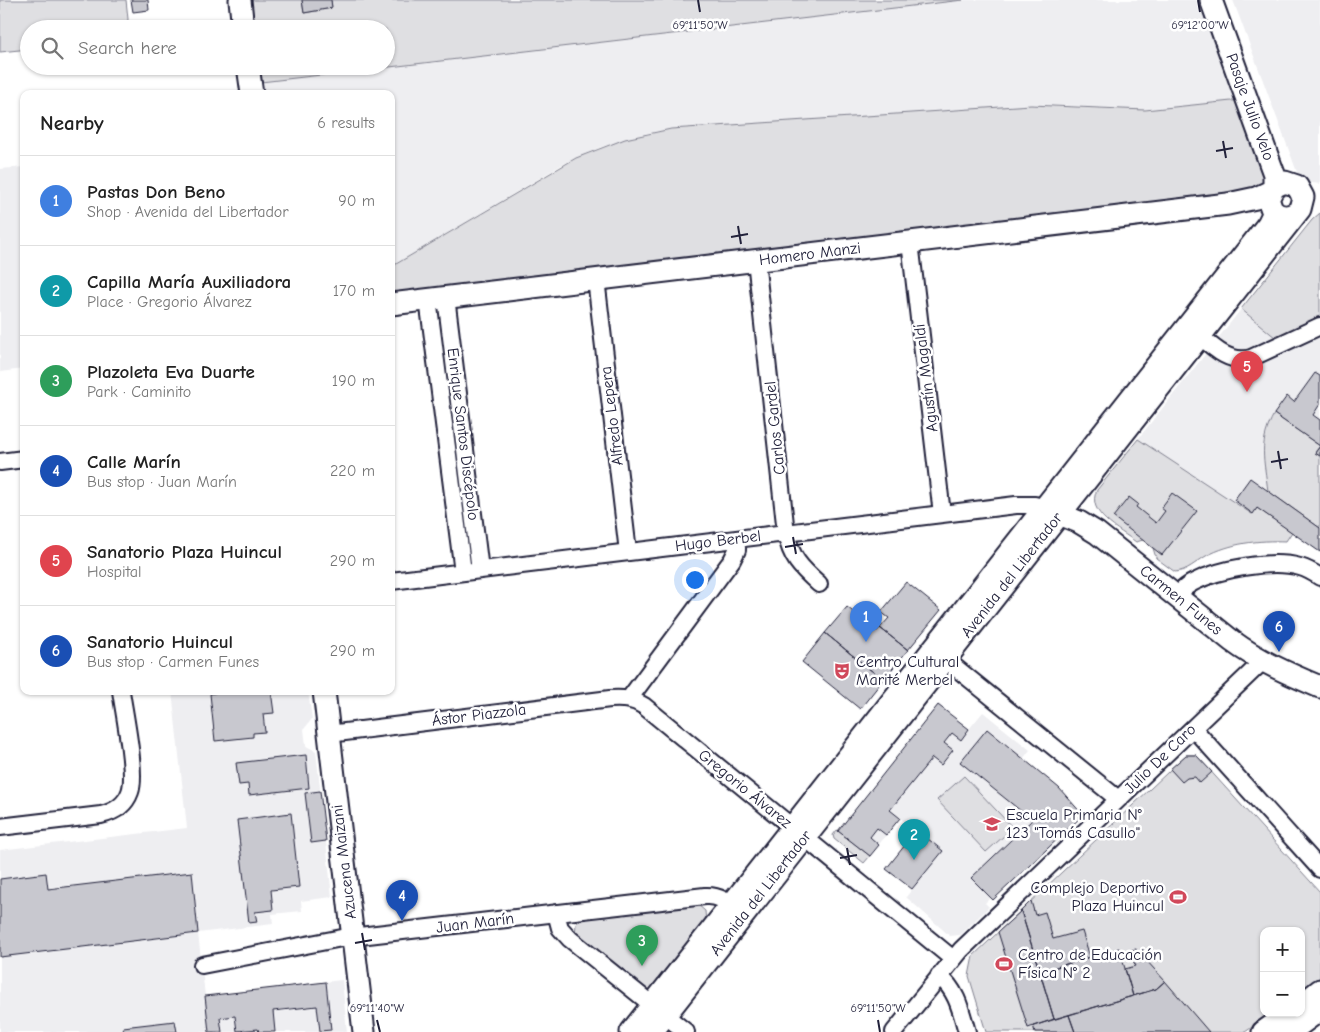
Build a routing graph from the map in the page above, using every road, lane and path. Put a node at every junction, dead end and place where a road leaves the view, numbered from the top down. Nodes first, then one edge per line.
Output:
1 (240, 0) edge
2 (1211, 0) edge
3 (1224, 0) edge
4 (243, 20) edge
5 (249, 75) edge
6 (251, 90) edge
7 (1296, 186) junction
8 (1320, 189) edge
9 (1320, 197) edge
10 (1273, 200) junction
11 (1299, 210) junction
12 (910, 242) junction
13 (756, 260) junction
14 (596, 279) junction
15 (437, 298) junction
16 (395, 303) edge
17 (1320, 326) edge
18 (1194, 331) junction
19 (20, 460) edge
20 (0, 462) edge
21 (1052, 511) junction
22 (942, 514) junction
23 (786, 533) junction
24 (737, 539) junction
25 (628, 552) junction
26 (480, 570) junction
27 (462, 572) junction
28 (1320, 578) edge
29 (395, 580) edge
30 (819, 584) dead end
31 (1176, 596) junction
32 (945, 659) junction
33 (1263, 661) junction
34 (1320, 687) edge
35 (122, 695) edge
36 (324, 695) edge
37 (629, 699) junction
38 (1193, 728) junction
39 (329, 734) junction
40 (1118, 799) junction
41 (0, 827) edge
42 (798, 833) junction
43 (1320, 869) edge
44 (737, 910) junction
45 (556, 913) junction
46 (353, 937) junction
47 (953, 959) junction
48 (202, 965) dead end
49 (938, 976) junction
50 (1320, 990) edge
51 (1305, 1002) edge
52 (659, 1010) junction
53 (1320, 1010) edge
54 (1284, 1017) edge
55 (364, 1032) edge
56 (630, 1032) edge
57 (652, 1032) edge
58 (686, 1032) edge
59 (894, 1032) edge
60 (967, 1032) edge
61 (1263, 1032) edge
62 (1290, 1032) edge

1 - 4 main road
2 - 10 main road, Pasaje Julio Velo
3 - 7 main road, Pasaje Julio Velo
5 - 6 main road
7 - 8 main road
7 - 10 main road
7 - 11 main road
9 - 11 main road
10 - 11 main road
10 - 12 main road, Homero Manzi
10 - 18 main road, Avenida del Libertador
11 - 18 main road, Avenida del Libertador
12 - 13 main road, Homero Manzi
12 - 22 street, Agustín Magaldi
13 - 14 main road, Homero Manzi
13 - 23 street, Carlos Gardel
14 - 15 main road, Homero Manzi
14 - 25 street, Alfredo Lepera
15 - 16 main road, Homero Manzi
15 - 26 street, Enrique Santos Discépolo
15 - 27 street, Enrique Santos Discépolo
17 - 18 street
18 - 21 main road, Avenida del Libertador
19 - 20 street
21 - 22 street, Hugo Berbel
21 - 31 main road, Carmen Funes
21 - 32 main road, Avenida del Libertador
21 - 42 main road, Avenida del Libertador
22 - 23 street, Hugo Berbel
23 - 24 street, Hugo Berbel
23 - 30 street, Carlos Gardel
24 - 25 street, Hugo Berbel
24 - 37 street
25 - 26 street, Hugo Berbel
26 - 27 street, Hugo Berbel
27 - 29 street, Hugo Berbel
28 - 31 street
31 - 33 main road, Carmen Funes
32 - 40 street
32 - 42 main road, Avenida del Libertador
33 - 34 main road, Carmen Funes
33 - 38 street, Julio De Caro
35 - 41 street
36 - 39 main road, Azucena Maizani
37 - 39 street, Ástor Piazzola
37 - 42 street, Gregorio Álvarez
38 - 40 street, Julio De Caro
38 - 43 street
39 - 46 main road, Azucena Maizani
40 - 47 street, Julio De Caro
42 - 44 main road, Avenida del Libertador
42 - 47 street, Gregorio Álvarez
44 - 45 street, Juan Marín
44 - 52 main road, Avenida del Libertador
45 - 46 street, Juan Marín
45 - 52 street
46 - 48 street, Juan Marín
46 - 55 main road, Azucena Maizani
47 - 49 street, Julio De Caro
49 - 59 street, Julio De Caro
49 - 60 street
50 - 51 main road
52 - 56 main road, Avenida del Libertador
52 - 57 main road, Avenida del Libertador
52 - 58 street
53 - 62 main road
54 - 61 main road

